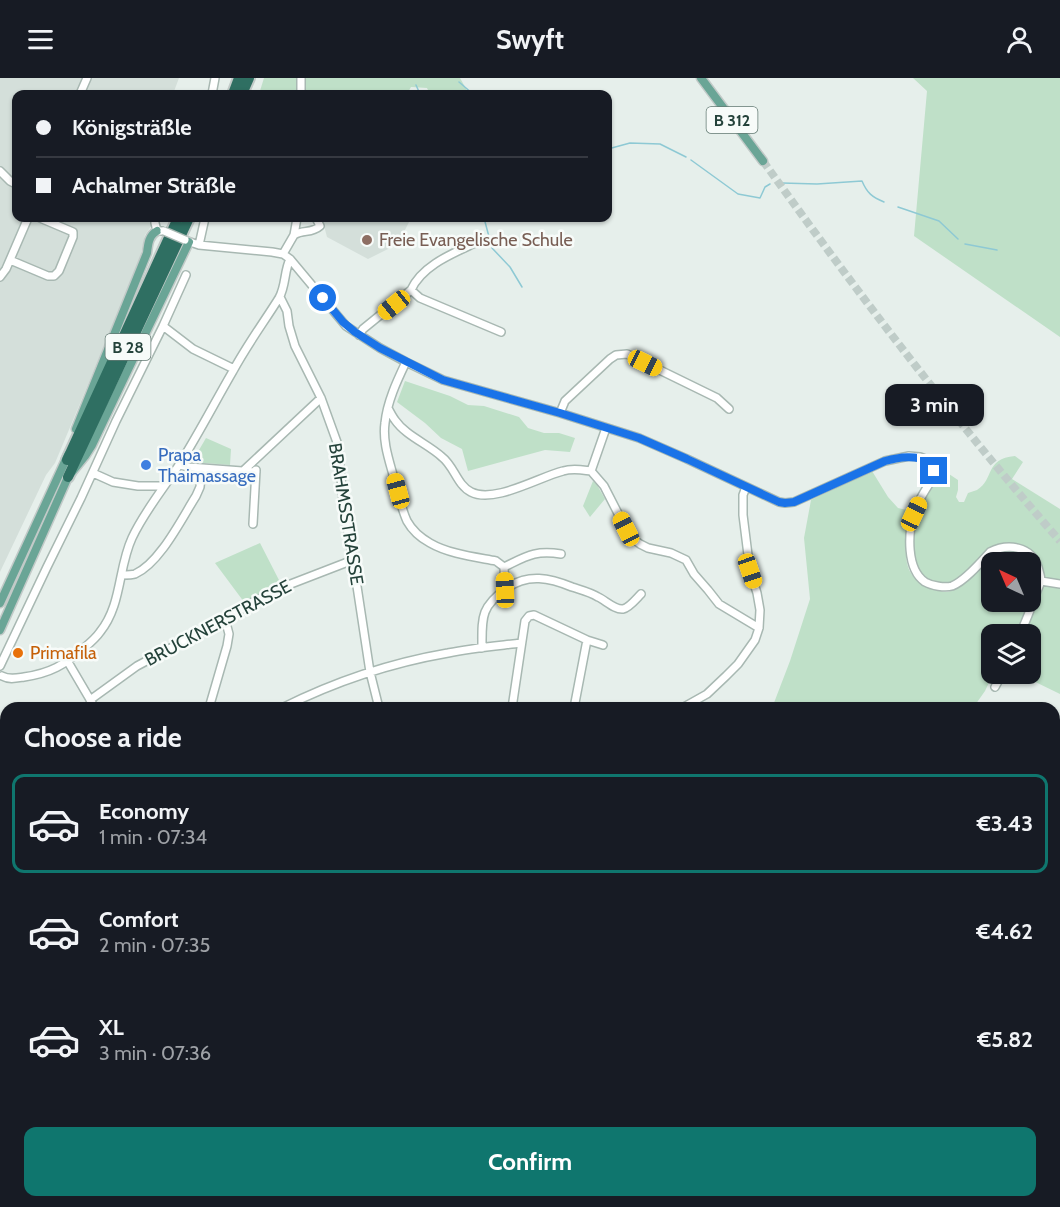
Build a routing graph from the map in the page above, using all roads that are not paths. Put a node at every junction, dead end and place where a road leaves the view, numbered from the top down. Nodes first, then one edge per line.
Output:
1 (701, 78) edge
2 (763, 161) tunnel mouth
3 (0, 171) edge
4 (12, 182) edge
5 (26, 222) edge
6 (50, 222) edge
7 (155, 222) edge
8 (176, 222) edge
9 (187, 222) edge
10 (204, 222) edge
11 (296, 222) edge
12 (318, 222) edge
13 (161, 231) junction
14 (294, 235) junction
15 (187, 241) junction
16 (477, 242) dead end
17 (199, 245) junction
18 (283, 254) junction
19 (290, 259) junction
20 (10, 260) junction
21 (0, 269) edge
22 (186, 275) dead end
23 (0, 277) edge
24 (411, 290) junction
25 (280, 297) junction
26 (163, 326) junction
27 (501, 332) dead end
28 (359, 335) junction
29 (406, 362) junction
30 (234, 369) junction
31 (321, 398) junction
32 (388, 408) junction
33 (729, 409) dead end
34 (560, 413) junction
35 (606, 428) junction
36 (255, 459) junction
37 (67, 460) junction
38 (179, 465) junction
39 (202, 468) junction
40 (243, 471) junction
41 (591, 471) junction
42 (256, 472) junction
43 (93, 473) junction
44 (68, 477) junction
45 (164, 486) junction
46 (746, 487) junction
47 (253, 524) dead end
48 (990, 552) edge
49 (1026, 552) edge
50 (561, 554) dead end
51 (353, 560) junction
52 (981, 561) edge
53 (504, 567) junction
54 (122, 575) junction
55 (1041, 581) edge
56 (1060, 584) edge
57 (505, 590) junction
58 (641, 594) dead end
59 (0, 603) edge
60 (225, 619) junction
61 (759, 628) junction
62 (0, 630) edge
63 (587, 640) junction
64 (521, 643) junction
65 (603, 645) dead end
66 (482, 648) junction
67 (68, 662) junction
68 (0, 666) edge
69 (370, 672) junction
70 (1, 676) edge
71 (997, 684) edge
72 (995, 687) dead end
73 (90, 700) joint
74 (211, 702) edge
75 (298, 702) edge
76 (377, 702) edge
77 (513, 702) edge
78 (575, 702) edge
79 (693, 702) edge

1 - 2 main road, B 312
3 - 4 street
5 - 20 street
6 - 20 street
7 - 13 street
8 - 37 highway, B 28
9 - 44 highway, B 28
10 - 17 street
11 - 14 street
12 - 14 street
13 - 15 street, bridge
13 - 37 main road
14 - 18 street
15 - 17 street
15 - 44 main road
16 - 24 street
17 - 18 street
18 - 19 street
19 - 25 street
19 - 28 street
20 - 21 street
20 - 23 street
22 - 26 street
24 - 27 street
24 - 28 street
25 - 30 street
25 - 31 street, BRAHMSSTRASSE
26 - 30 street
26 - 43 street
28 - 29 street
29 - 32 street
29 - 34 street
30 - 38 street
31 - 36 street
31 - 51 street, BRAHMSSTRASSE
32 - 41 street
32 - 53 street
33 - 34 street
34 - 35 street
35 - 41 street
35 - 46 street
36 - 40 street
36 - 42 street
37 - 59 main road, B 28
38 - 39 street
38 - 45 street
39 - 40 street
39 - 54 street
40 - 42 street
41 - 61 street
42 - 47 street
43 - 45 street
43 - 68 street
44 - 62 main road, B 28
45 - 54 street
46 - 52 street
46 - 61 street
48 - 49 street
50 - 53 street
51 - 60 street, BRUCKNERSTRASSE
51 - 69 street, BRAHMSSTRASSE
53 - 57 street
54 - 67 street
55 - 56 street
57 - 58 street
57 - 66 street
60 - 73 street, BRUCKNERSTRASSE
60 - 74 street
61 - 79 street
63 - 64 street
63 - 65 street
63 - 78 street
64 - 66 street
64 - 77 street
66 - 69 street
67 - 70 street
67 - 73 street
69 - 75 street
69 - 76 street, BRAHMSSTRASSE
71 - 72 street

